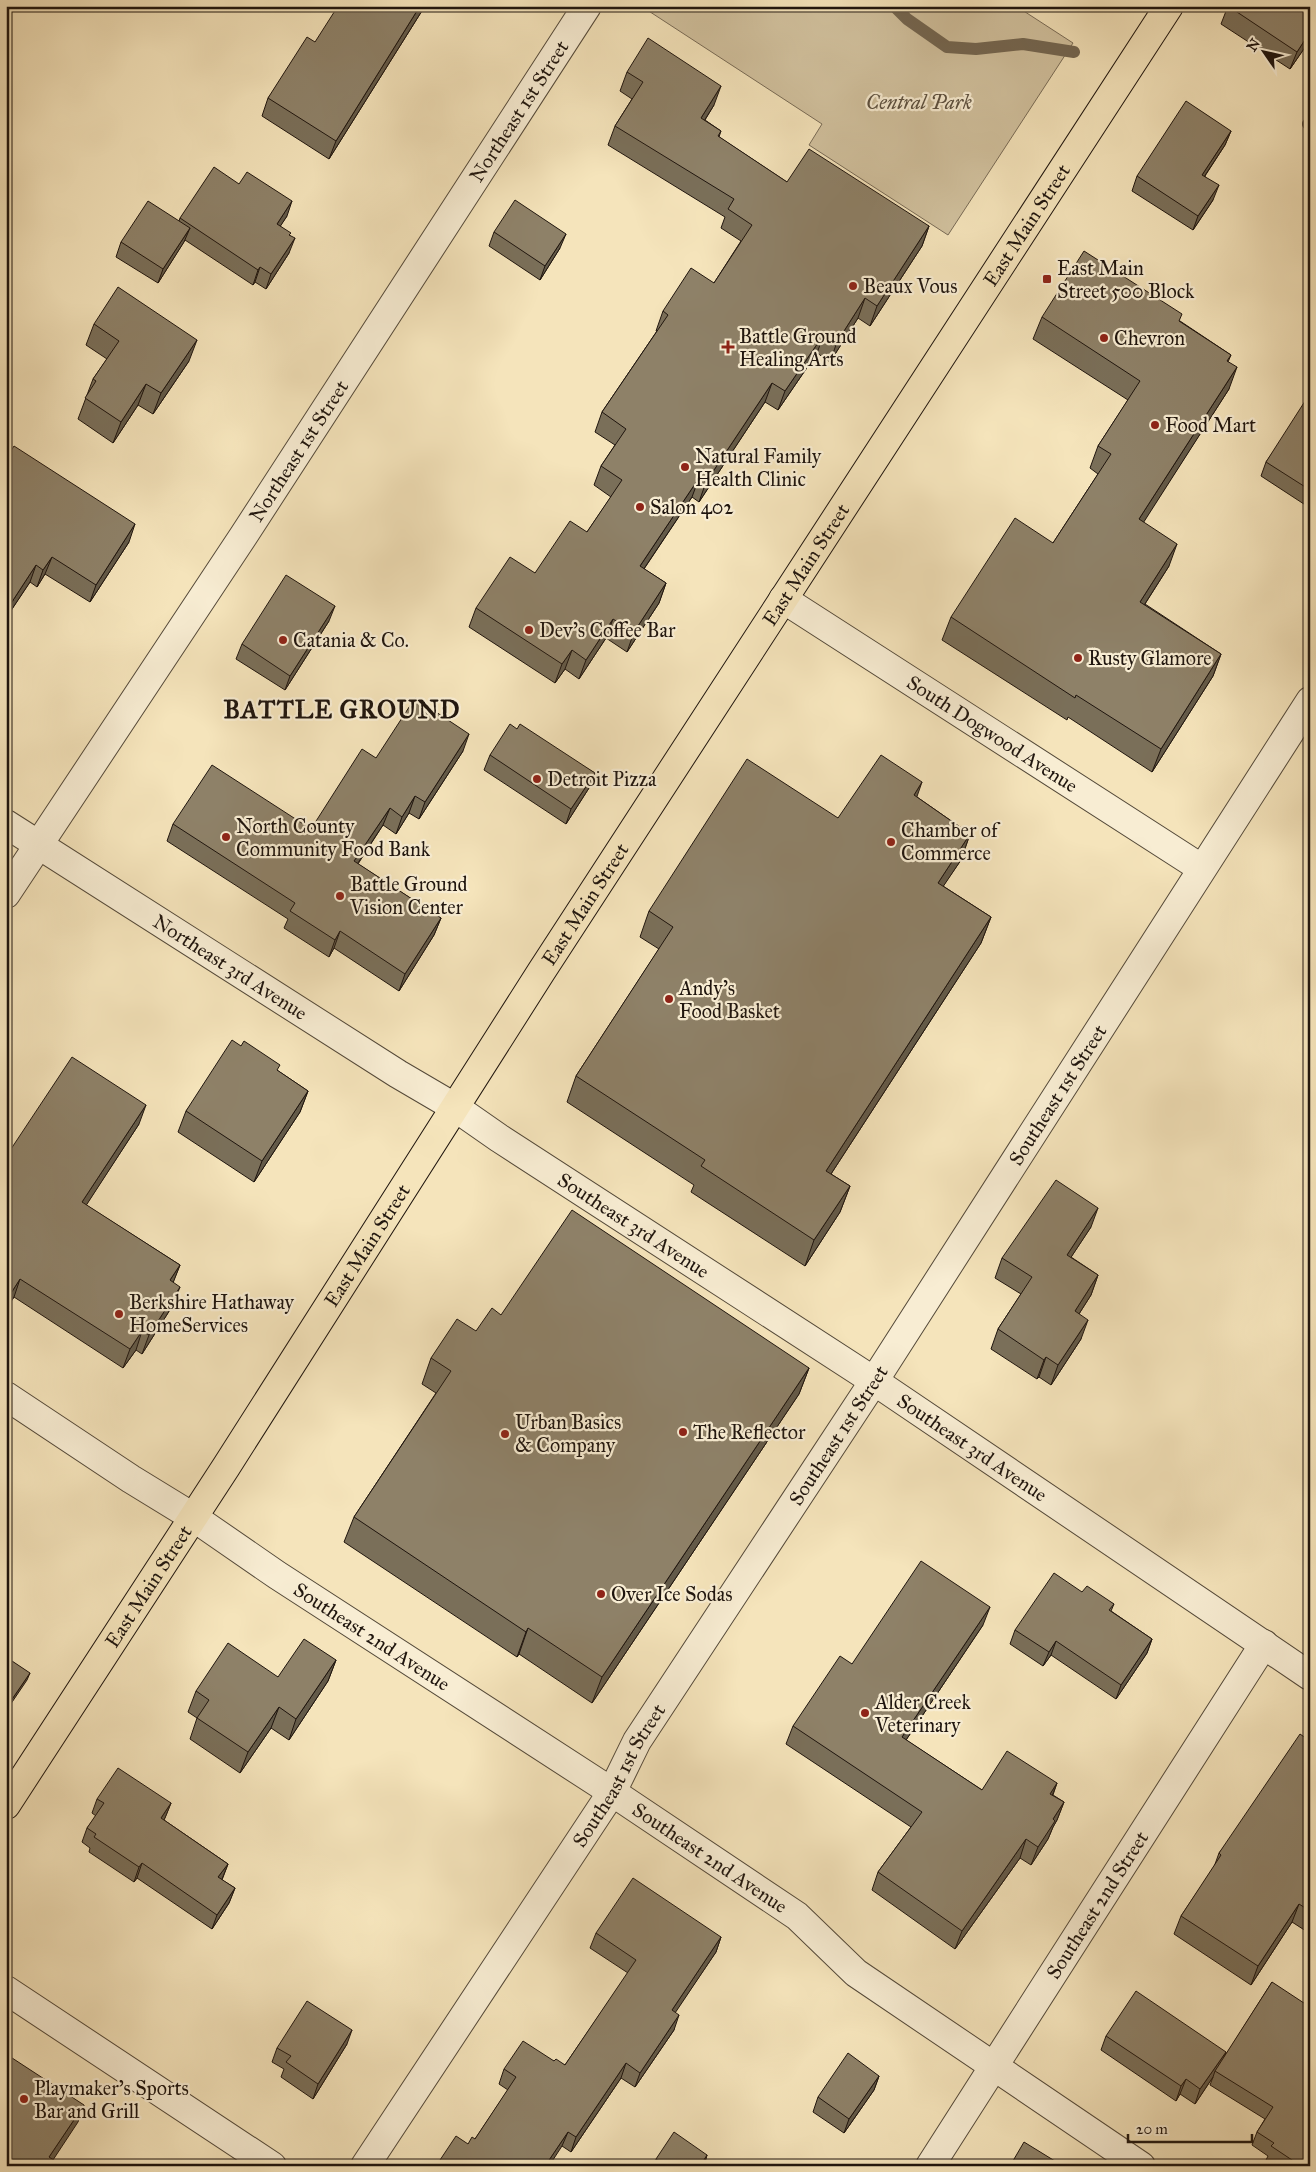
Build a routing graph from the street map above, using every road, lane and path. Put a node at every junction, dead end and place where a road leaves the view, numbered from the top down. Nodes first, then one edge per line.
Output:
1 (588, 6) edge
2 (1169, 6) edge
3 (783, 599) junction
4 (1310, 701) edge
5 (6, 824) edge
6 (38, 845) junction
7 (1201, 868) junction
8 (6, 894) edge
9 (456, 1108) junction
10 (874, 1381) junction
11 (6, 1396) edge
12 (193, 1517) junction
13 (1264, 1644) junction
14 (1310, 1676) edge
15 (612, 1792) junction
16 (6, 1805) edge
17 (6, 1990) edge
18 (993, 2067) junction
19 (272, 2166) edge
20 (365, 2166) edge
21 (930, 2166) edge
22 (1141, 2166) edge

1 - 6 street, Northeast 1st Street
2 - 3 main road, East Main Street
3 - 7 street, South Dogwood Avenue
3 - 9 main road, East Main Street
4 - 7 street, Southeast 1st Street
5 - 6 street, Northeast 3rd Avenue
6 - 8 street, Northeast 1st Street
6 - 9 street, Northeast 3rd Avenue
7 - 10 street, Southeast 1st Street
9 - 10 street, Southeast 3rd Avenue
9 - 12 main road, East Main Street
10 - 13 street, Southeast 3rd Avenue
10 - 15 street, Southeast 1st Street
11 - 12 street, Southeast 2nd Avenue
12 - 15 street, Southeast 2nd Avenue
12 - 16 main road, East Main Street
13 - 14 street, Southeast 3rd Avenue
13 - 18 street, Southeast 2nd Street
15 - 18 street, Southeast 2nd Avenue
15 - 20 street, Southeast 1st Street
17 - 19 street
18 - 21 street, Southeast 2nd Street
18 - 22 street, Southeast 2nd Avenue

